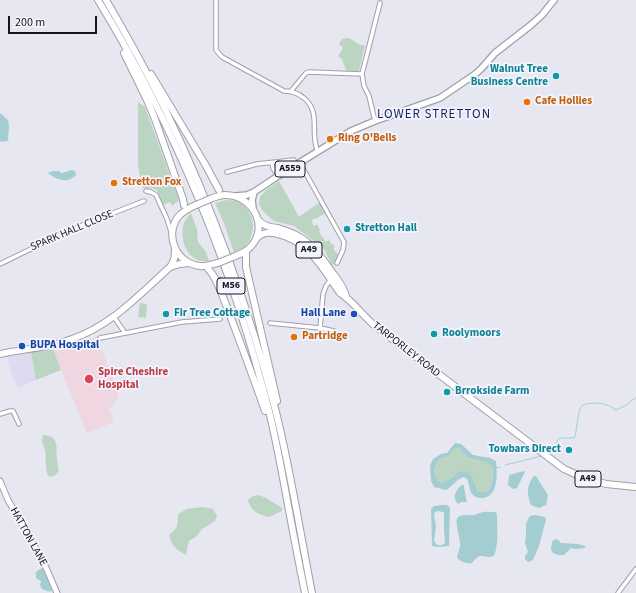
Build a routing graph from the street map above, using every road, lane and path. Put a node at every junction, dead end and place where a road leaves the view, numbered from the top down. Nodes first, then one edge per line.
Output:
1 (98, 0) edge
2 (106, 0) edge
3 (216, 0) edge
4 (554, 0) edge
5 (380, 3) dead end
6 (111, 22) junction
7 (127, 37) junction
8 (362, 74) junction
9 (291, 91) junction
10 (375, 121) junction
11 (318, 152) junction
12 (297, 161) junction
13 (272, 163) junction
14 (227, 172) dead end
15 (278, 176) junction
16 (146, 191) dead end
17 (254, 192) junction
18 (225, 195) junction
19 (236, 196) junction
20 (144, 201) dead end
21 (253, 208) junction
22 (181, 214) junction
23 (257, 218) junction
24 (167, 219) junction
25 (176, 220) junction
26 (172, 235) junction
27 (256, 239) junction
28 (175, 248) junction
29 (247, 252) junction
30 (0, 264) edge
31 (189, 264) junction
32 (337, 264) dead end
33 (170, 267) junction
34 (205, 268) junction
35 (333, 273) junction
36 (331, 279) junction
37 (346, 296) junction
38 (114, 317) junction
39 (220, 319) dead end
40 (270, 322) dead end
41 (320, 328) junction
42 (334, 331) dead end
43 (125, 333) junction
44 (100, 338) dead end
45 (0, 354) edge
46 (0, 414) edge
47 (19, 424) dead end
48 (284, 443) junction
49 (277, 445) junction
50 (0, 481) edge
51 (636, 488) edge
52 (636, 568) edge
53 (57, 593) edge
54 (305, 593) edge
55 (312, 593) edge
56 (618, 593) edge

1 - 6 highway, M56
2 - 7 highway, M56
3 - 9 street
4 - 10 main road, A559
5 - 8 street
6 - 22 highway, M56
6 - 49 highway, M56
7 - 18 highway, M56
7 - 48 highway, M56
8 - 9 street
8 - 10 street
9 - 11 street
10 - 11 main road, A559
11 - 12 main road, A559
12 - 13 street
12 - 15 main road, A559
12 - 32 street
13 - 14 street
13 - 15 street
15 - 17 main road, A559
16 - 24 street
17 - 19 main road, A559
17 - 21 main road
18 - 19 highway
18 - 22 highway, bridge
19 - 21 highway
20 - 30 street, SPARK HALL CLOSE
21 - 23 highway
22 - 25 highway
23 - 27 highway
23 - 35 highway, TARPORLEY ROAD / A49
24 - 25 street
24 - 26 street
25 - 26 highway
26 - 28 highway
27 - 29 highway
27 - 36 highway, TARPORLEY ROAD / A49
28 - 31 highway
28 - 33 highway
29 - 34 highway, bridge
29 - 48 highway, M56
31 - 33 highway
31 - 34 highway
33 - 38 highway
34 - 49 highway, M56
35 - 36 street
35 - 37 highway, TARPORLEY ROAD / A49
36 - 37 highway, TARPORLEY ROAD / A49
36 - 41 street
37 - 51 highway, TARPORLEY ROAD / A49
38 - 43 street
38 - 45 highway
39 - 43 street
40 - 41 street
41 - 42 street
43 - 44 street
46 - 47 street
48 - 55 highway, M56
49 - 54 highway, M56
50 - 53 main road, HATTON LANE
52 - 56 street

